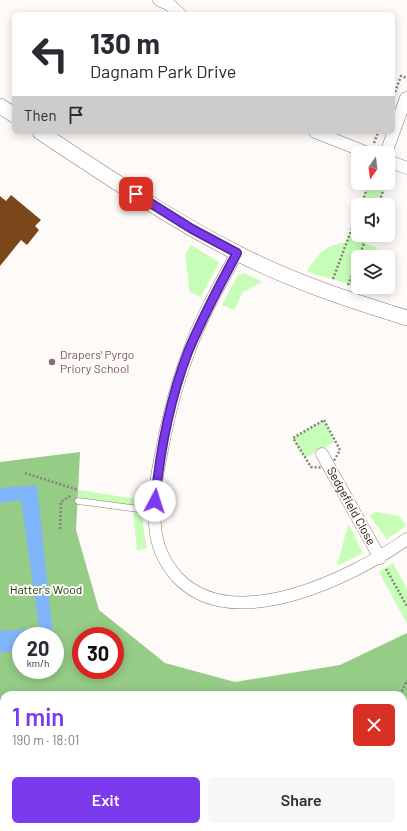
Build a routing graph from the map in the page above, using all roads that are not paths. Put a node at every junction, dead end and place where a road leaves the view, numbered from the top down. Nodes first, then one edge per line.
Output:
1 (159, 0) edge
2 (178, 12) edge
3 (406, 98) dead end
4 (0, 106) edge
5 (12, 114) edge
6 (395, 128) edge
7 (43, 134) edge
8 (320, 134) edge
9 (393, 134) edge
10 (351, 146) edge
11 (389, 146) edge
12 (395, 164) edge
13 (407, 168) edge
14 (237, 253) junction
15 (407, 318) edge
16 (322, 454) dead end
17 (78, 501) dead end
18 (154, 511) junction
19 (407, 539) edge
20 (380, 558) junction

1 - 2 street
3 - 6 street
4 - 5 street
7 - 14 street
8 - 10 street
9 - 11 street
12 - 13 street
14 - 15 street
14 - 18 street
16 - 20 street, Sedgefield Close
17 - 18 lane
18 - 20 street
19 - 20 street

